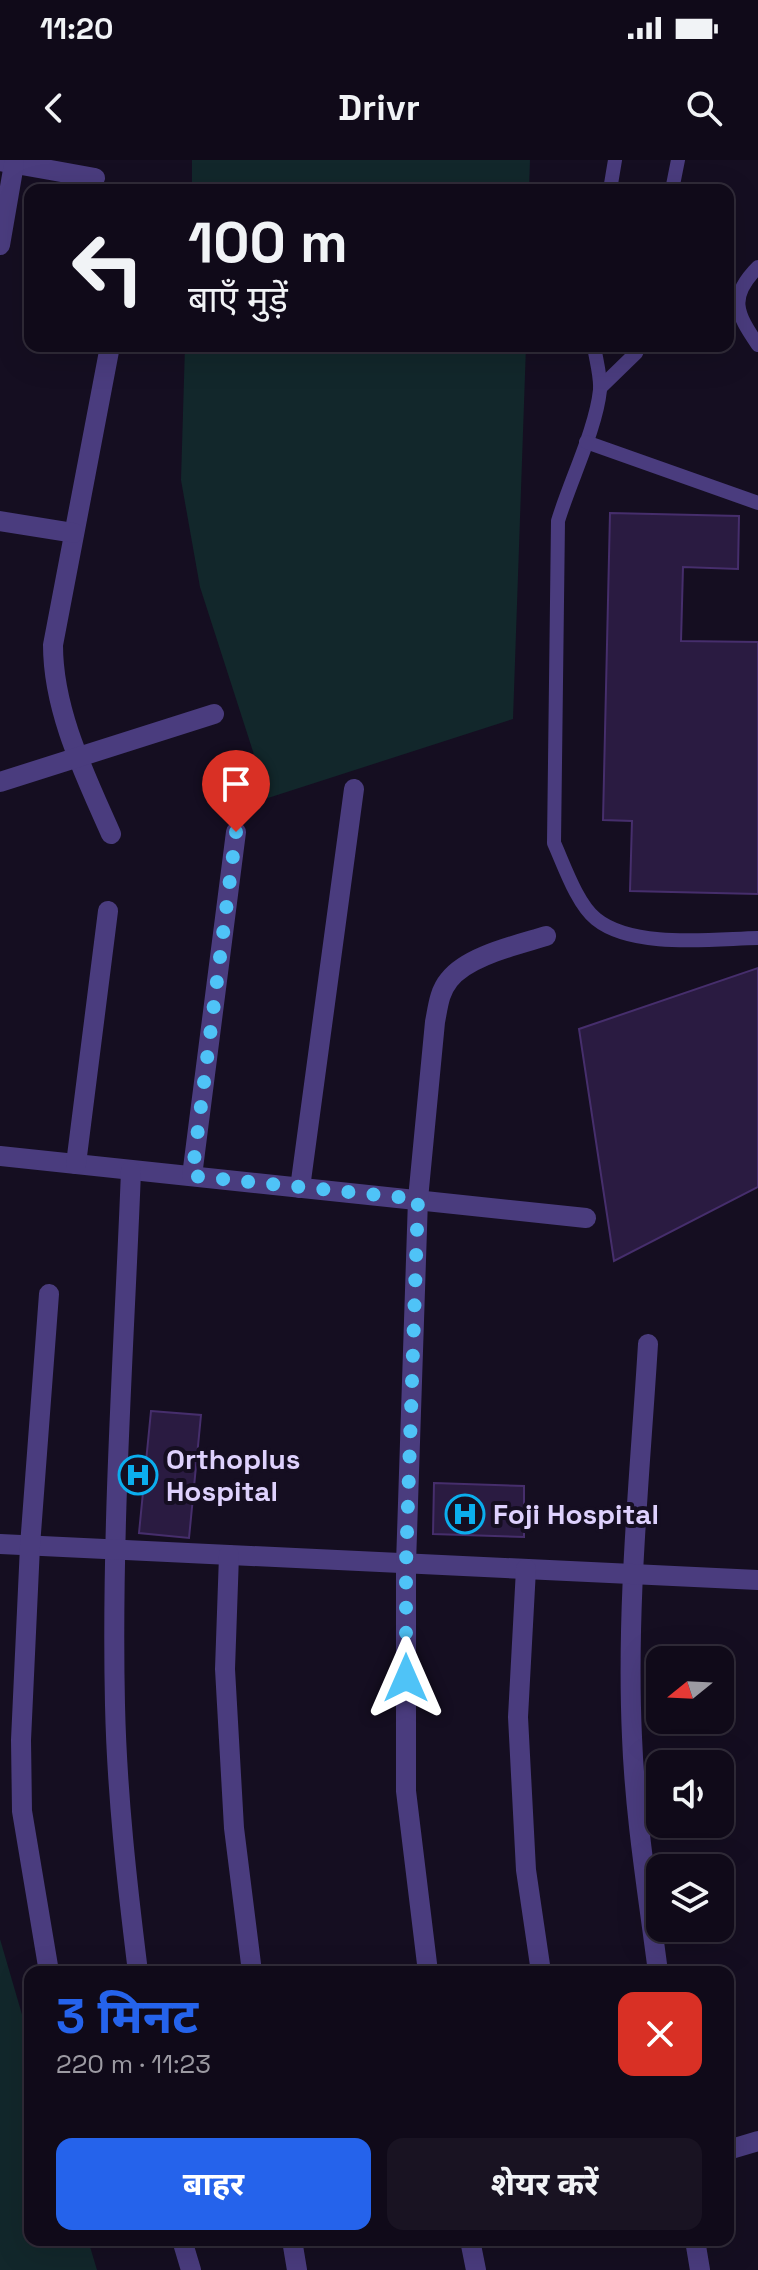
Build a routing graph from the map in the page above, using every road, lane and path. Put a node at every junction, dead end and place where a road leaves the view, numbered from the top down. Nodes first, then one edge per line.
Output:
1 (615, 160) edge
2 (678, 160) edge
3 (7, 162) edge
4 (95, 178) dead end
5 (611, 184) edge
6 (673, 184) edge
7 (0, 245) edge
8 (758, 267) edge
9 (758, 345) edge
10 (109, 352) edge
11 (595, 352) edge
12 (636, 352) edge
13 (600, 388) junction
14 (586, 442) junction
15 (758, 503) edge
16 (0, 521) edge
17 (74, 533) junction
18 (214, 714) dead end
19 (78, 758) junction
20 (0, 782) edge
21 (354, 789) dead end
22 (236, 832) dead end
23 (111, 834) dead end
24 (108, 911) dead end
25 (546, 936) dead end
26 (758, 938) edge
27 (0, 1156) edge
28 (76, 1164) junction
29 (131, 1171) junction
30 (192, 1176) junction
31 (300, 1188) junction
32 (418, 1199) junction
33 (586, 1218) dead end
34 (49, 1294) dead end
35 (648, 1344) dead end
36 (0, 1544) edge
37 (30, 1546) junction
38 (115, 1550) junction
39 (229, 1555) junction
40 (406, 1564) junction
41 (526, 1569) junction
42 (634, 1575) junction
43 (758, 1580) edge
44 (48, 1966) edge
45 (137, 1966) edge
46 (251, 1966) edge
47 (427, 1966) edge
48 (540, 1966) edge
49 (657, 1966) edge
50 (758, 2141) edge
51 (734, 2148) edge
52 (184, 2246) edge
53 (293, 2246) edge
54 (471, 2246) edge
55 (696, 2246) edge
56 (191, 2270) edge
57 (297, 2270) edge
58 (476, 2270) edge
59 (700, 2270) edge

1 - 5 lane
2 - 6 lane
3 - 4 street
3 - 7 street
8 - 9 lane
10 - 17 street
11 - 13 lane
12 - 13 lane
13 - 14 lane
14 - 15 lane
14 - 26 lane
16 - 17 street
17 - 19 street
18 - 19 street
19 - 20 street
19 - 23 street
21 - 31 street
22 - 30 street
24 - 28 street
25 - 32 street
27 - 28 street
28 - 29 street
29 - 30 street
29 - 38 street
30 - 31 street
31 - 32 street
32 - 33 street
32 - 40 street
34 - 37 street
35 - 42 street
36 - 37 street
37 - 38 street
37 - 44 street
38 - 39 street
38 - 45 street
39 - 40 street
39 - 46 street
40 - 41 street
40 - 47 street
41 - 42 street
41 - 48 street
42 - 43 street
42 - 49 street
50 - 51 street
52 - 56 street
53 - 57 street
54 - 58 street
55 - 59 street

